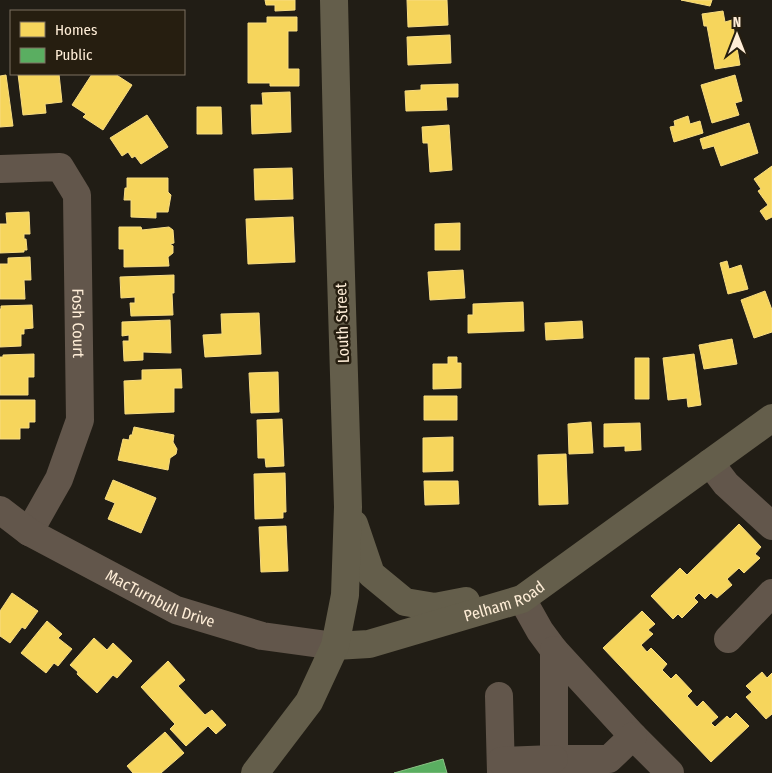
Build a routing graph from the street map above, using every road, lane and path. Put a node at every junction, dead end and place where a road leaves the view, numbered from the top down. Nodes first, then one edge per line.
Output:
1 (334, 0) edge
2 (0, 169) edge
3 (772, 418) edge
4 (710, 463) junction
5 (348, 507) junction
6 (0, 510) edge
7 (772, 526) edge
8 (30, 532) junction
9 (772, 593) edge
10 (522, 599) junction
11 (728, 639) dead end
12 (335, 646) junction
13 (554, 650) junction
14 (499, 696) dead end
15 (633, 736) junction
16 (554, 759) junction
17 (609, 766) edge
18 (501, 767) edge
19 (255, 773) edge
20 (670, 773) edge

1 - 5 main road, Louth Street
2 - 8 street, Fosh Court
3 - 4 main road, Pelham Road
4 - 7 street
4 - 10 main road, Pelham Road
5 - 10 main road
5 - 12 main road, Louth Street
6 - 8 street, MacTurnbull Drive
8 - 12 street, MacTurnbull Drive
9 - 11 street
10 - 12 main road, Pelham Road
10 - 13 street
12 - 19 main road
13 - 15 street
13 - 16 street
14 - 18 street
15 - 17 street
15 - 20 street
16 - 17 street
16 - 18 street

